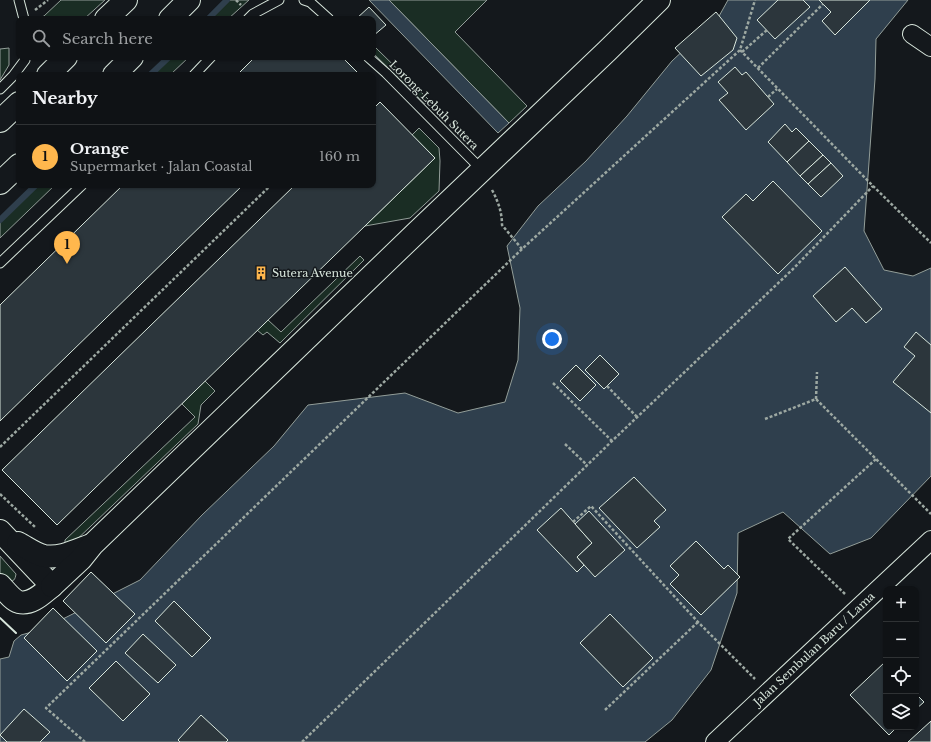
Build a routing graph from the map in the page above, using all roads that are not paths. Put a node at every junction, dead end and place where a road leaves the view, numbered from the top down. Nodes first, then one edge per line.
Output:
1 (20, 0) edge
2 (126, 0) edge
3 (189, 0) edge
4 (278, 0) edge
5 (304, 0) edge
6 (659, 0) edge
7 (23, 16) edge
8 (109, 16) edge
9 (173, 16) edge
10 (251, 16) edge
11 (326, 16) edge
12 (912, 34) dead end
13 (931, 47) edge
14 (25, 60) edge
15 (63, 60) edge
16 (129, 60) edge
17 (208, 60) edge
18 (371, 60) edge
19 (16, 72) edge
20 (16, 72) edge
21 (51, 72) edge
22 (117, 72) edge
23 (197, 72) edge
24 (0, 89) edge
25 (16, 106) edge
26 (0, 121) edge
27 (16, 168) edge
28 (481, 172) junction
29 (0, 183) edge
30 (79, 188) edge
31 (0, 263) edge
32 (2, 533) edge
33 (931, 540) edge
34 (93, 544) junction
35 (0, 585) edge
36 (52, 586) junction
37 (715, 742) edge

1 - 7 lane
2 - 8 main road
3 - 9 main road
4 - 10 lane
5 - 11 lane
6 - 28 main road
12 - 13 street
14 - 20 lane
15 - 21 main road
16 - 22 main road
17 - 23 lane
18 - 28 lane, Lorong Lebuh Sutera
19 - 24 lane
25 - 26 main road
27 - 29 main road
28 - 34 main road
30 - 31 lane
32 - 34 main road
32 - 36 main road
33 - 37 street, Jalan Sembulan Baru / Lama
34 - 36 main road
35 - 36 main road

